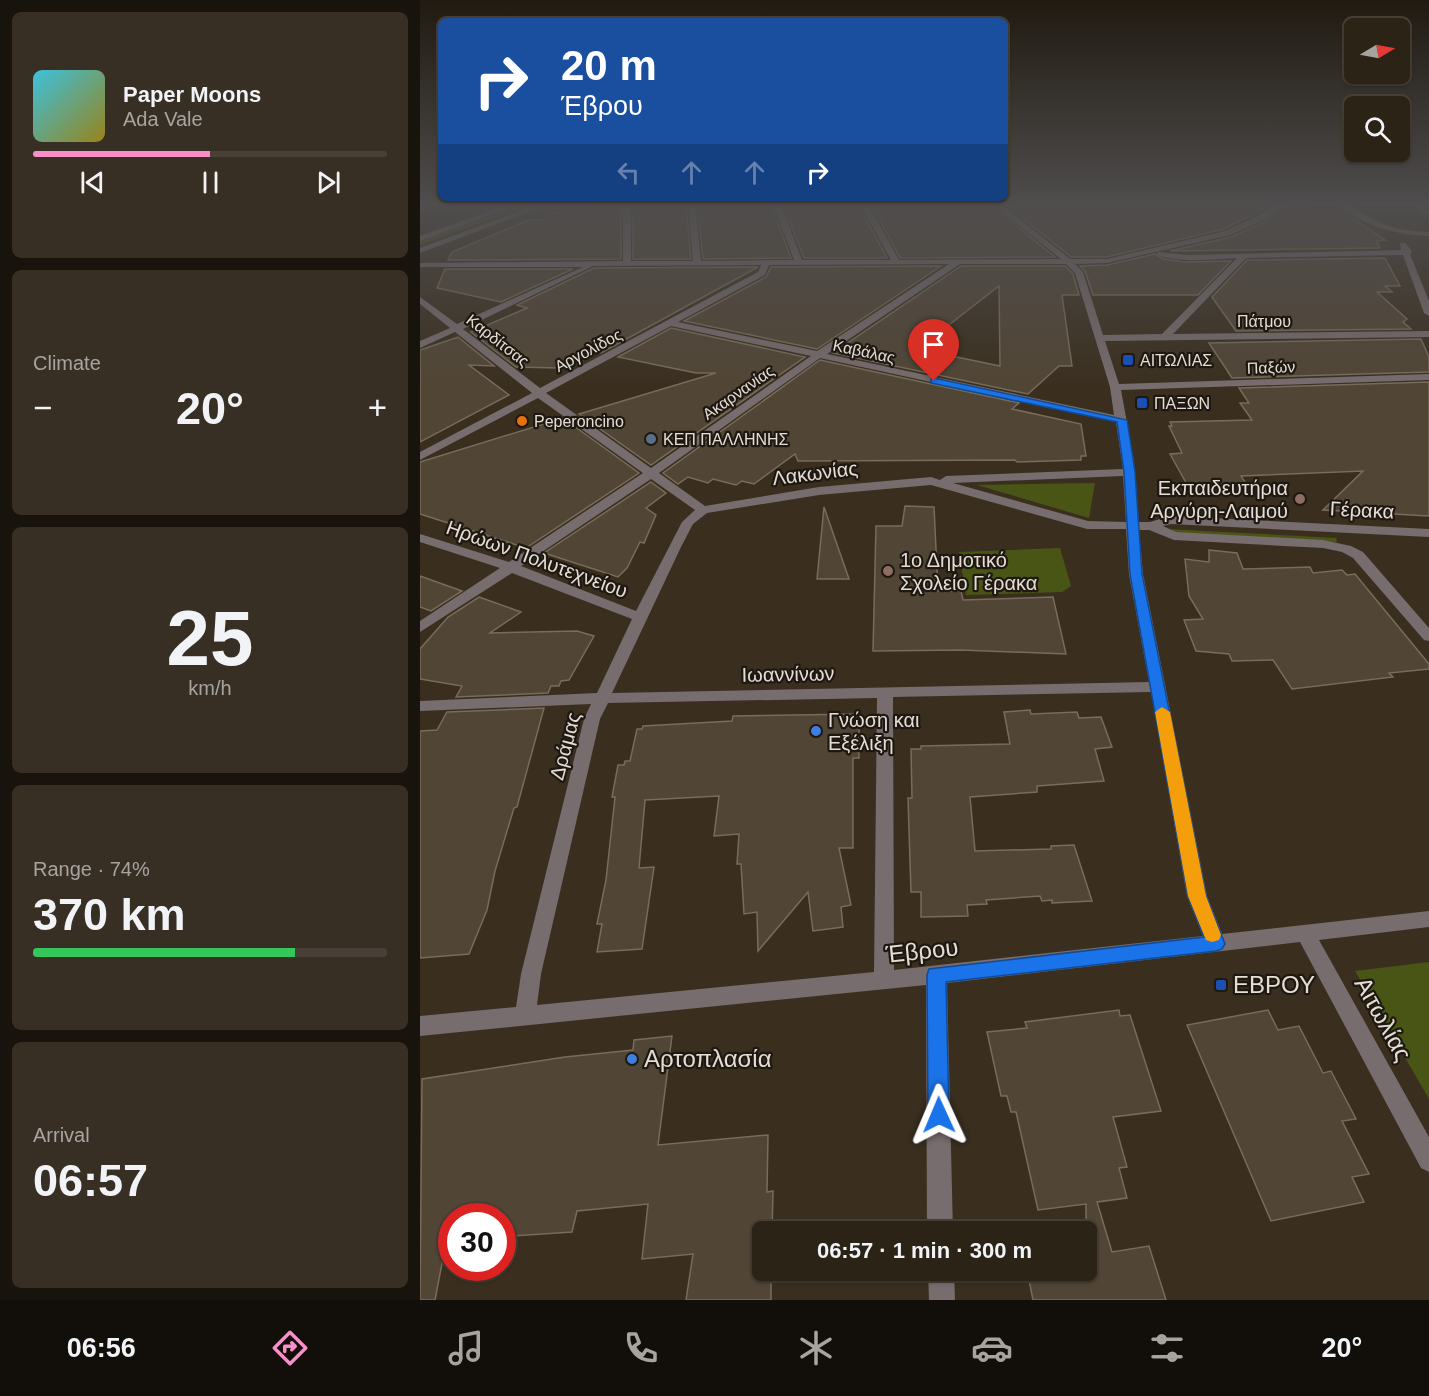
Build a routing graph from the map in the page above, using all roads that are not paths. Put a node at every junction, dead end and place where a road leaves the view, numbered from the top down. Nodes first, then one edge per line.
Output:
1 (766, 264) edge
2 (595, 265) junction
3 (606, 265) edge
4 (954, 265) edge
5 (1073, 265) edge
6 (1236, 265) edge
7 (1412, 265) edge
8 (420, 266) edge
9 (420, 300) edge
10 (1429, 313) edge
11 (671, 323) junction
12 (456, 329) junction
13 (1429, 334) edge
14 (1165, 337) junction
15 (1099, 338) junction
16 (420, 345) edge
17 (817, 356) junction
18 (1429, 377) edge
19 (1114, 387) junction
20 (539, 393) junction
21 (1122, 420) junction
22 (420, 457) edge
23 (1129, 472) junction
24 (650, 474) junction
25 (931, 481) junction
26 (703, 510) junction
27 (1131, 525) junction
28 (1151, 526) junction
29 (1378, 531) junction
30 (1429, 533) edge
31 (420, 538) edge
32 (1358, 555) junction
33 (510, 567) junction
34 (640, 617) junction
35 (420, 628) edge
36 (1429, 637) edge
37 (1158, 687) junction
38 (885, 694) junction
39 (600, 699) junction
40 (420, 706) edge
41 (1429, 919) edge
42 (1306, 935) junction
43 (1216, 944) junction
44 (936, 975) junction
45 (884, 980) junction
46 (525, 1015) junction
47 (420, 1026) edge
48 (1429, 1160) edge
49 (940, 1221) edge
50 (941, 1281) edge
51 (942, 1300) edge

1 - 11 street, Αργολίδος
2 - 3 street
2 - 8 street
2 - 12 street
4 - 17 street, Ακαρνανίας
5 - 15 street
6 - 14 street
7 - 10 street
9 - 12 street, Καρδίτσας
11 - 17 street, Καβάλας
11 - 20 street, Αργολίδος
12 - 16 street
12 - 20 street, Καρδίτσας
13 - 14 street, Πάτμου
14 - 15 street, Πάτμου
15 - 19 street
17 - 21 street, Καβάλας
17 - 24 street, Ακαρνανίας
18 - 19 street, Παξών
19 - 21 street
20 - 22 street, Αργολίδος
20 - 24 street, Καρδίτσας
21 - 23 street
23 - 25 street, Λακωνίας
23 - 27 street
24 - 26 street, Καρδίτσας
24 - 33 street, Ακαρνανίας
25 - 26 street, Λακωνίας
25 - 27 street, Λακωνίας
26 - 34 street, Δράμας
27 - 28 street, Γέρακα
27 - 37 street
28 - 29 street, Γέρακα
28 - 32 street, Γέρακα
29 - 30 street, Γέρακα
29 - 32 street
31 - 33 street, Ηρώων Πολυτεχνείου
32 - 36 street
33 - 34 street, Ηρώων Πολυτεχνείου
33 - 35 street, Ακαρνανίας
34 - 39 street, Δράμας
37 - 38 street, Ιωαννίνων
37 - 43 street
38 - 39 street, Ιωαννίνων
38 - 45 street
39 - 40 street, Ιωαννίνων
39 - 46 street, Δράμας
41 - 42 street, Έβρου
42 - 43 street, Έβρου
42 - 48 street, Αιτωλίας
43 - 44 street, Έβρου
44 - 45 street, Έβρου
44 - 49 street
45 - 46 street, Έβρου
46 - 47 street, Έβρου
50 - 51 street

